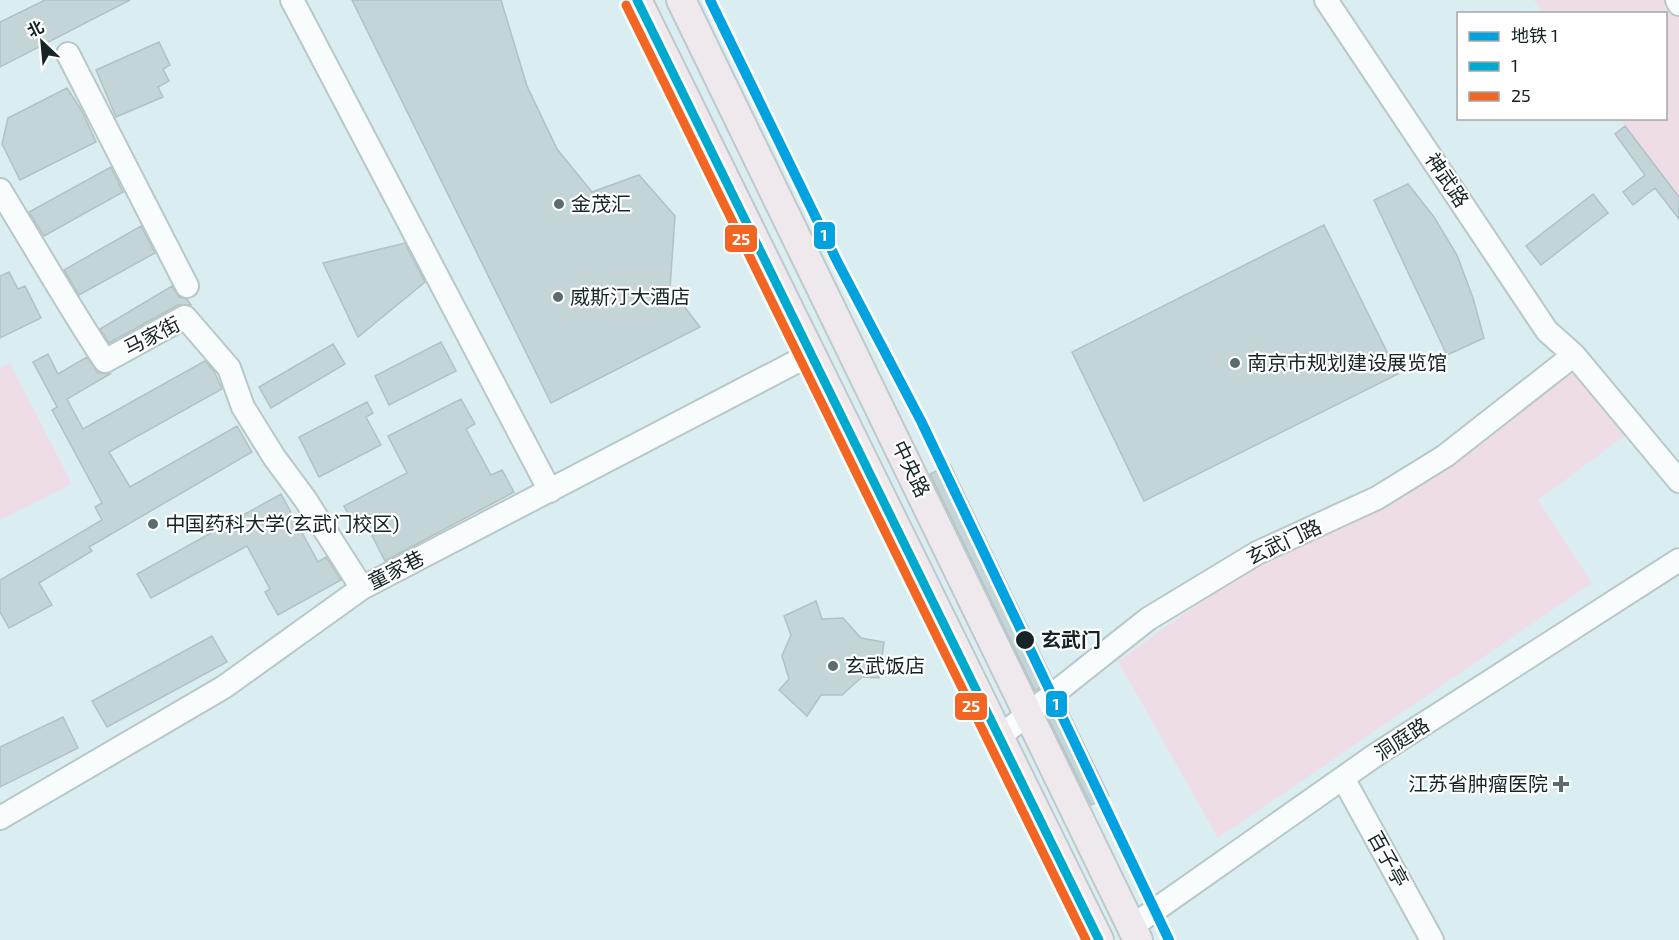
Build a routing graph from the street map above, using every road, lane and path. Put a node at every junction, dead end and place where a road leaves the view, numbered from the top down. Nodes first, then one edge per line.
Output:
1 (292, 0) edge
2 (637, 0) edge
3 (681, 0) edge
4 (1326, 0) edge
5 (68, 54) dead end
6 (0, 190) edge
7 (187, 286) dead end
8 (811, 354) junction
9 (1574, 354) junction
10 (1679, 481) edge
11 (550, 490) junction
12 (1679, 560) edge
13 (362, 588) junction
14 (1030, 713) junction
15 (999, 737) junction
16 (1343, 778) junction
17 (0, 818) edge
18 (1111, 933) edge
19 (1432, 940) edge

1 - 11 street
2 - 8 main road, 中央路
3 - 14 main road, 中央路
4 - 9 street, 神武路
5 - 7 street
6 - 13 street, 马家街
8 - 11 street, 童家巷
8 - 15 main road, 中央路
9 - 10 street, 神武路
9 - 14 street, 玄武门路
11 - 13 street, 童家巷
12 - 16 street, 洞庭路
13 - 17 street, 童家巷
14 - 15 street, 玄武门路
14 - 18 main road, 中央路
15 - 18 main road, 中央路
16 - 18 street, 洞庭路
16 - 19 street, 百子亭

